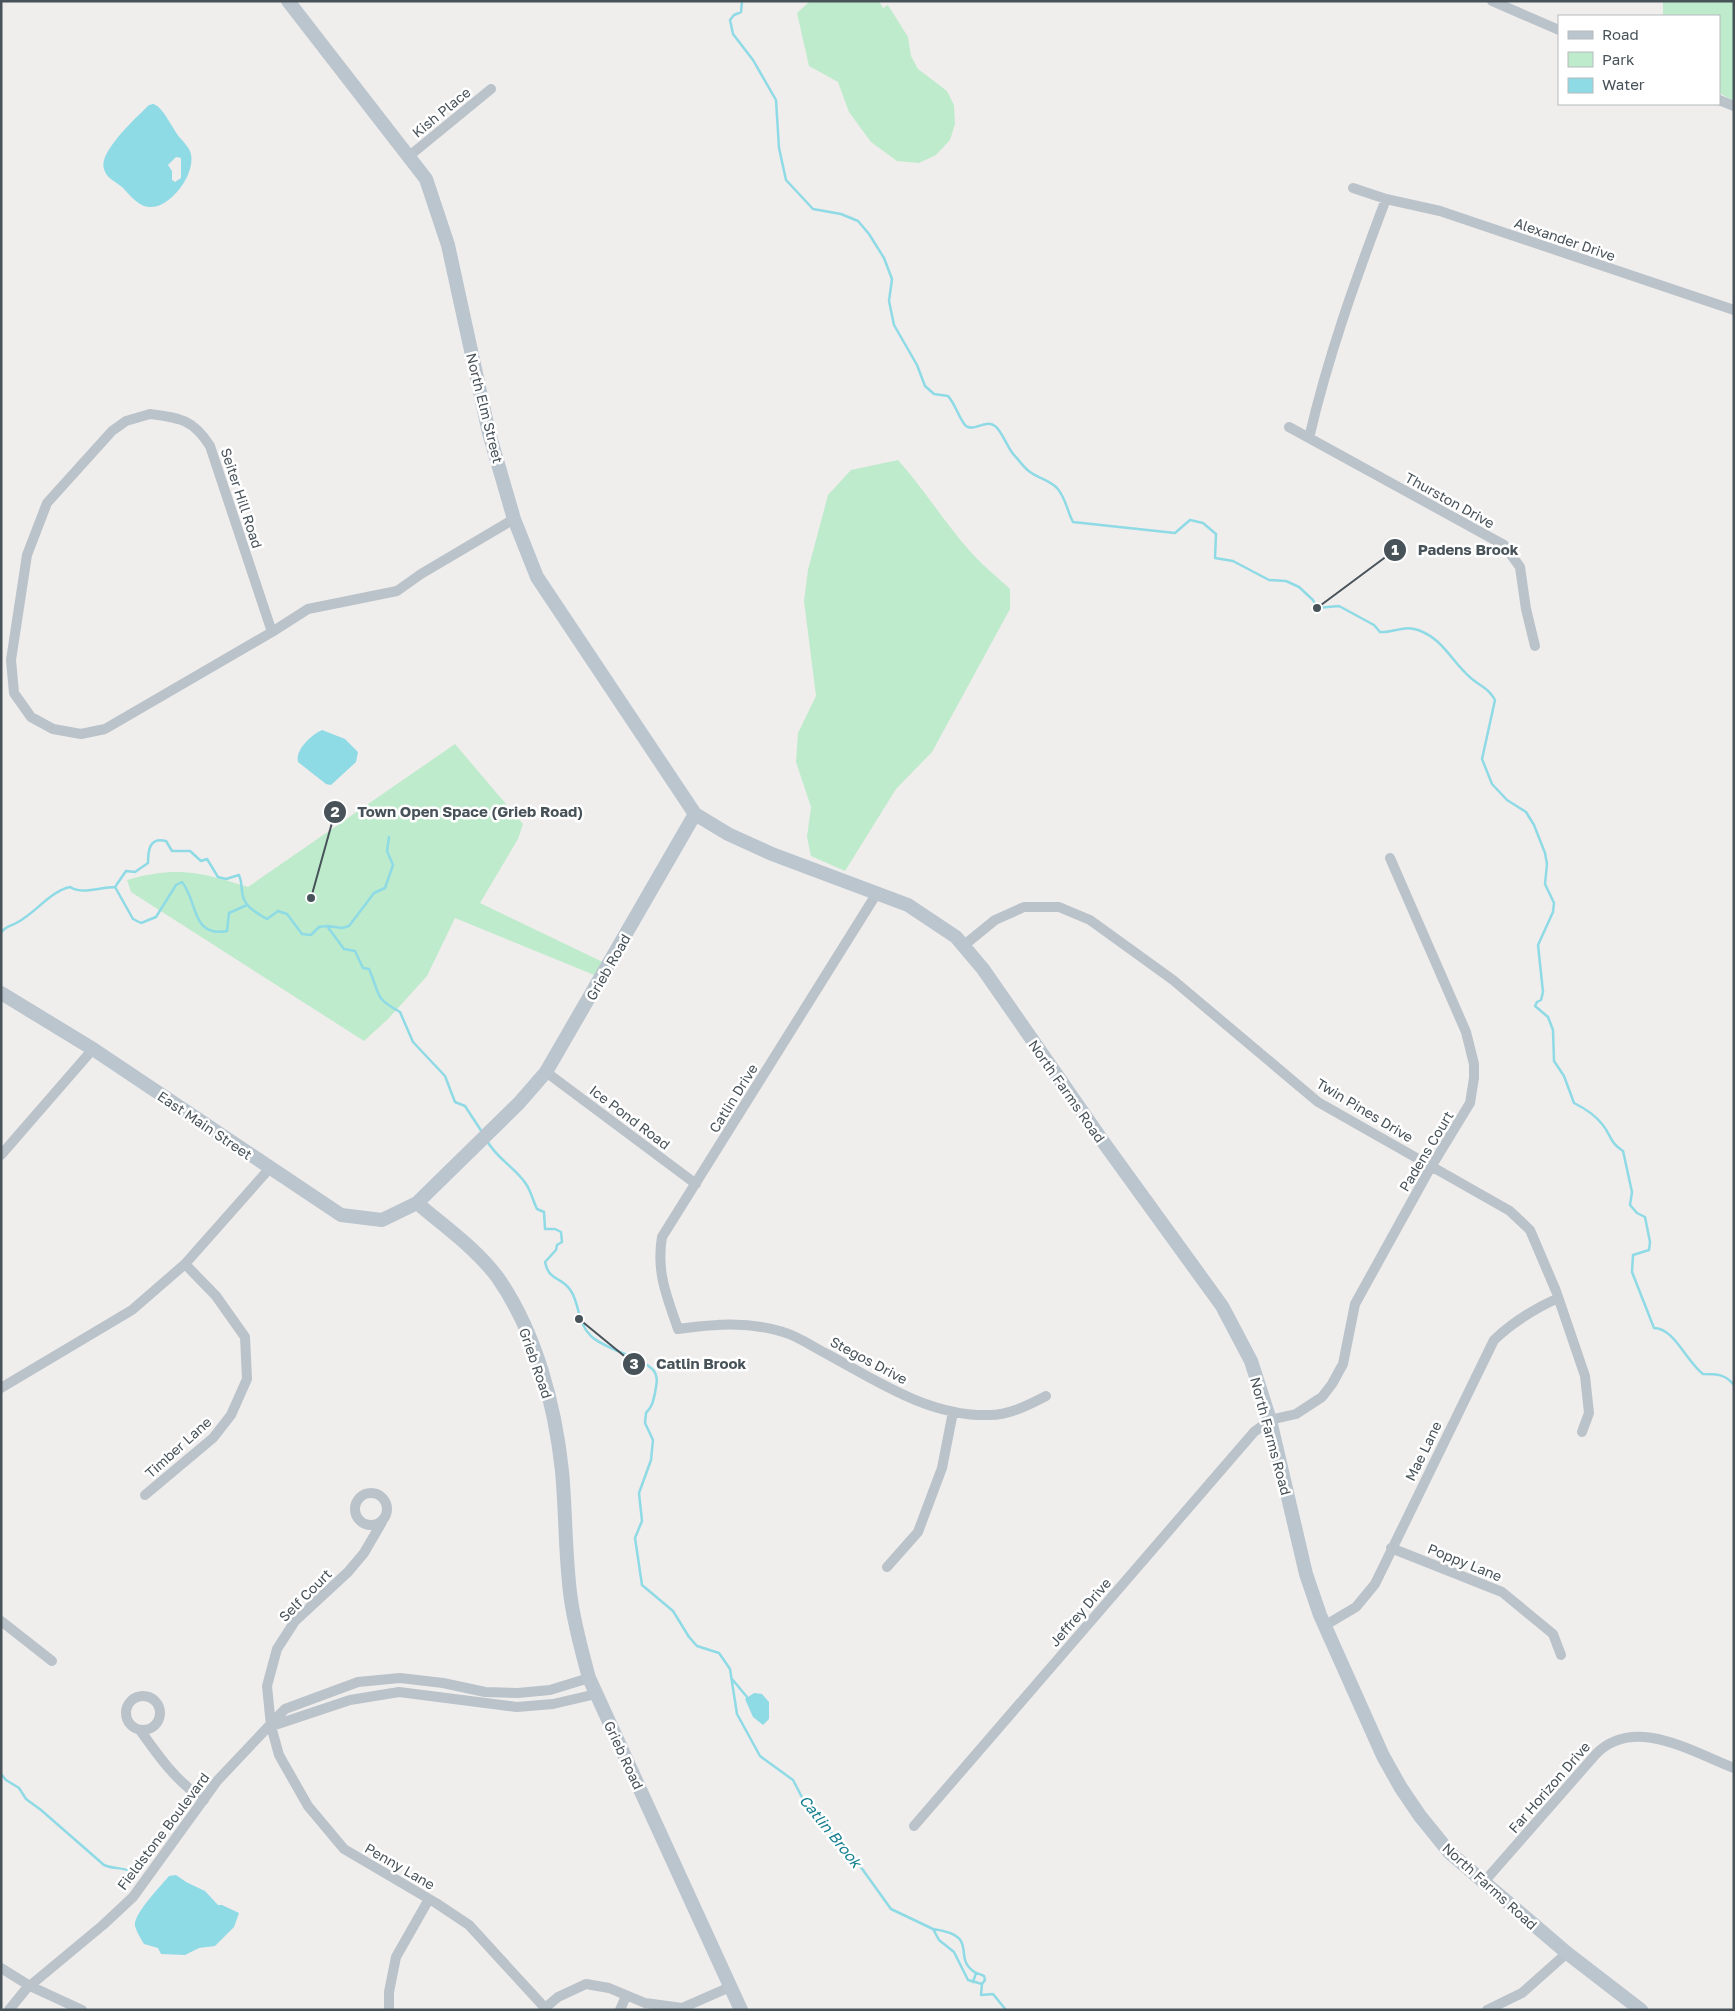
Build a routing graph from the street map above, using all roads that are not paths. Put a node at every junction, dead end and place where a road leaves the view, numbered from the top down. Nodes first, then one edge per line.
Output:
1 (288, 1) edge
2 (1492, 1) edge
3 (1558, 30) edge
4 (491, 89) dead end
5 (1720, 100) edge
6 (1734, 106) edge
7 (408, 157) junction
8 (1353, 188) dead end
9 (1386, 199) junction
10 (1734, 310) edge
11 (1289, 427) dead end
12 (1309, 438) junction
13 (514, 519) junction
14 (272, 632) junction
15 (1535, 646) dead end
16 (695, 814) junction
17 (1390, 858) dead end
18 (877, 893) junction
19 (963, 946) junction
20 (1, 993) edge
21 (93, 1049) junction
22 (546, 1072) junction
23 (1, 1155) edge
24 (1432, 1167) junction
25 (269, 1168) junction
26 (696, 1184) junction
27 (417, 1203) junction
28 (185, 1264) junction
29 (1558, 1298) junction
30 (678, 1329) joint
31 (1, 1388) edge
32 (1046, 1396) dead end
33 (953, 1412) junction
34 (1270, 1420) junction
35 (1582, 1432) dead end
36 (145, 1495) dead end
37 (382, 1522) dead end
38 (1391, 1548) junction
39 (887, 1567) dead end
40 (1, 1622) edge
41 (1324, 1626) junction
42 (1561, 1655) dead end
43 (52, 1661) dead end
44 (589, 1678) junction
45 (596, 1694) junction
46 (270, 1726) junction
47 (140, 1730) dead end
48 (1734, 1768) edge
49 (204, 1800) junction
50 (914, 1826) dead end
51 (1483, 1883) junction
52 (430, 1899) junction
53 (1567, 1953) junction
54 (1, 1968) edge
55 (30, 1986) junction
56 (730, 1987) junction
57 (626, 1996) junction
58 (546, 2009) edge
59 (9, 2010) edge
60 (82, 2010) edge
61 (390, 2010) edge
62 (620, 2010) edge
63 (741, 2010) edge
64 (1487, 2010) edge
65 (1641, 2010) edge

1 - 7 main road, North Elm Street
2 - 3 street
4 - 7 street, Kish Place
5 - 6 street
7 - 13 main road, North Elm Street
8 - 9 street, Alexander Drive
9 - 10 street, Alexander Drive
9 - 12 street
11 - 12 street, Thurston Drive
12 - 15 street, Thurston Drive
13 - 14 street, Seiter Hill Road
13 - 16 main road, North Elm Street
14 - 14 street, Seiter Hill Road
16 - 18 main road, North Farms Road
16 - 22 main road, Grieb Road
17 - 24 street, Padens Court
18 - 19 main road, North Farms Road
18 - 26 street, Catlin Drive
19 - 24 street, Twin Pines Drive
19 - 34 main road, North Farms Road
20 - 21 main road, East Main Street
21 - 23 street
21 - 25 main road, East Main Street
22 - 26 street, Ice Pond Road
22 - 27 main road, Grieb Road
24 - 29 street, Twin Pines Drive
24 - 34 street, Padens Court
25 - 27 main road, East Main Street
25 - 28 street
26 - 30 street, Catlin Drive
27 - 44 main road, Grieb Road
28 - 31 street
28 - 36 street, Timber Lane
29 - 35 street, Twin Pines Drive
29 - 38 street, Mae Lane
30 - 33 street, Stegos Drive
32 - 33 street, Stegos Drive
33 - 39 street
34 - 41 main road, North Farms Road
34 - 50 street, Jeffrey Drive
37 - 46 street, Self Court
38 - 41 street, Mae Lane
38 - 42 street, Poppy Lane
40 - 43 street
41 - 51 main road, North Farms Road
44 - 45 main road, Grieb Road
44 - 46 street, Fieldstone Boulevard
45 - 46 street, Fieldstone Boulevard
45 - 56 main road, Grieb Road
46 - 49 street, Fieldstone Boulevard
46 - 52 street, Penny Lane
47 - 49 street
48 - 51 street, Far Horizon Drive
49 - 55 street, Fieldstone Boulevard
51 - 53 main road, North Farms Road
52 - 58 street, Penny Lane
52 - 61 street
53 - 64 street
53 - 65 main road, North Farms Road
54 - 55 street
55 - 59 street, Fieldstone Boulevard
55 - 60 street
56 - 57 street, Penny Lane
56 - 63 main road, Grieb Road
57 - 58 street, Penny Lane
57 - 62 street

